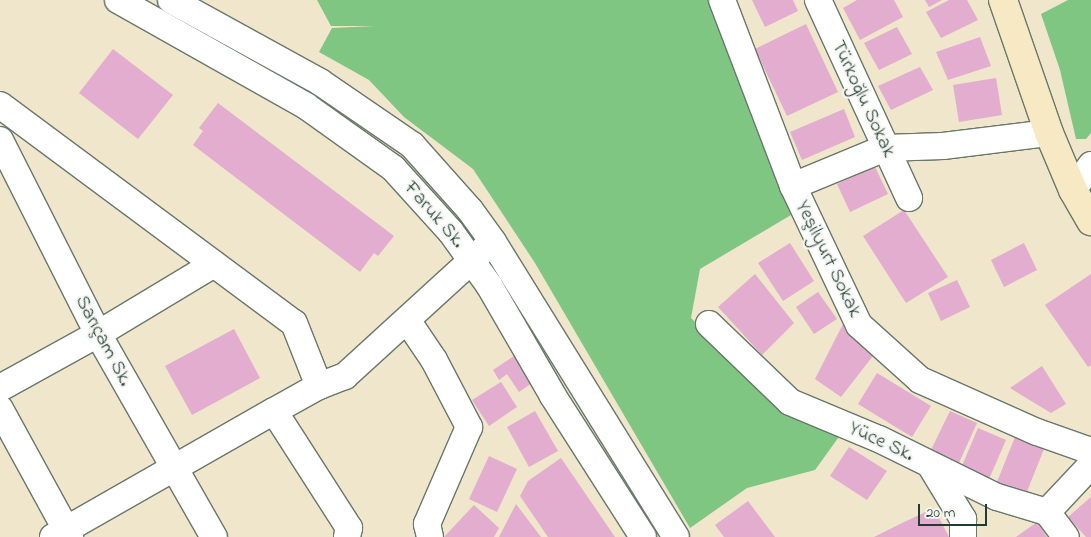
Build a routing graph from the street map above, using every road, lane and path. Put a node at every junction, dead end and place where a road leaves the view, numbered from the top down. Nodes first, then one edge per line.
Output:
1 (118, 0) edge
2 (171, 0) edge
3 (722, 0) edge
4 (818, 0) edge
5 (1003, 0) edge
6 (0, 105) edge
7 (1049, 133) junction
8 (0, 140) edge
9 (412, 145) junction
10 (885, 148) junction
11 (1091, 165) edge
12 (393, 168) junction
13 (1082, 182) edge
14 (793, 186) junction
15 (910, 198) dead end
16 (1091, 221) edge
17 (493, 242) junction
18 (471, 258) junction
19 (214, 264) junction
20 (407, 320) junction
21 (709, 324) dead end
22 (98, 334) junction
23 (319, 386) junction
24 (0, 388) edge
25 (0, 409) edge
26 (274, 411) junction
27 (1091, 451) edge
28 (1091, 466) edge
29 (174, 468) junction
30 (932, 468) junction
31 (1047, 512) junction
32 (63, 534) edge
33 (214, 537) edge
34 (347, 537) edge
35 (430, 537) edge
36 (643, 537) edge
37 (676, 537) edge
38 (963, 537) edge
39 (1066, 537) edge

1 - 12 street, Faruk Sk.
2 - 9 street
3 - 14 street, Yeşilyurt Sokak
4 - 10 street, Türkoğlu Sokak
5 - 7 street
6 - 19 street
7 - 10 street
7 - 13 street
8 - 22 street, Sarıçam Sk.
9 - 12 street
9 - 17 street
10 - 14 street
10 - 15 street, Türkoğlu Sokak
11 - 13 street
12 - 18 street, Faruk Sk.
13 - 16 street
14 - 27 street, Yeşilyurt Sokak
17 - 18 street
17 - 37 street
18 - 20 street
18 - 36 street, Faruk Sk.
19 - 22 street
19 - 23 street
20 - 23 street
20 - 35 street
21 - 30 street, Yüce Sk.
22 - 24 street
22 - 29 street, Sarıçam Sk.
23 - 26 street
25 - 32 street
26 - 29 street
26 - 34 street
28 - 31 street
29 - 32 street
29 - 33 street, Sarıçam Sk.
30 - 31 street, Yüce Sk.
30 - 38 street
31 - 39 street

